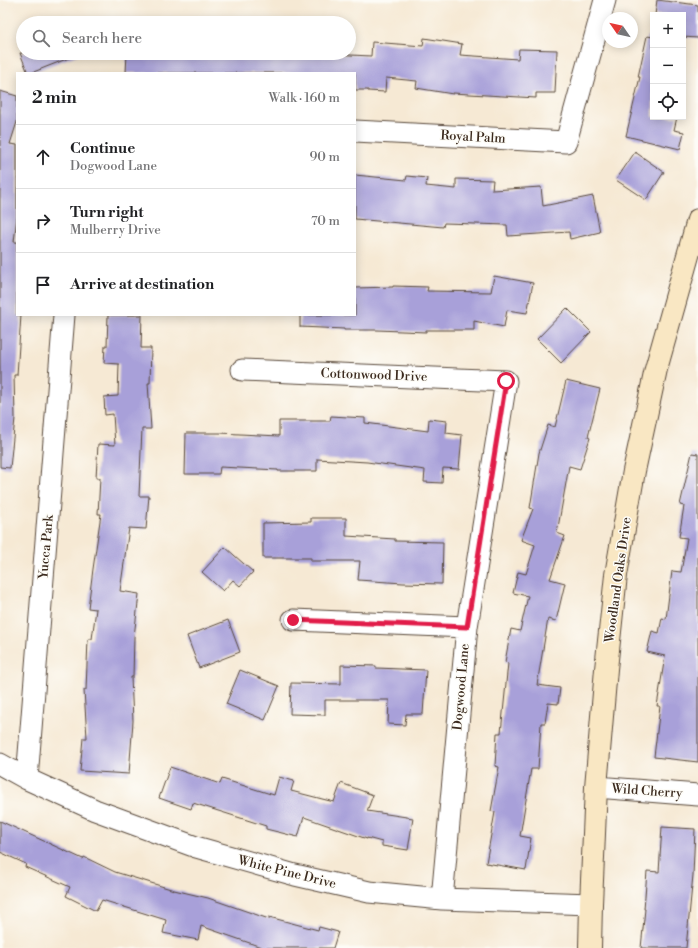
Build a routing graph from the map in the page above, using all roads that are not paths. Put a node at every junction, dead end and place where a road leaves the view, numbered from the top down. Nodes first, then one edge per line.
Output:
1 (605, 0) edge
2 (356, 131) edge
3 (698, 220) edge
4 (64, 316) edge
5 (242, 370) dead end
6 (506, 381) joint
7 (293, 620) dead end
8 (467, 627) junction
9 (0, 764) edge
10 (27, 779) junction
11 (596, 787) junction
12 (698, 795) edge
13 (442, 899) junction
14 (590, 904) junction
15 (590, 948) edge

1 - 2 street, Royal Palm
3 - 11 street, Woodland Oaks Drive
4 - 10 street, Yucca Park
5 - 6 street, Cottonwood Drive
6 - 8 street, Dogwood Lane
7 - 8 street
8 - 13 street, Dogwood Lane
9 - 10 street, White Pine Drive
10 - 13 street, White Pine Drive
11 - 12 street, Wild Cherry
11 - 14 street, Woodland Oaks Drive
13 - 14 street, White Pine Drive
14 - 15 street, Woodland Oaks Drive

